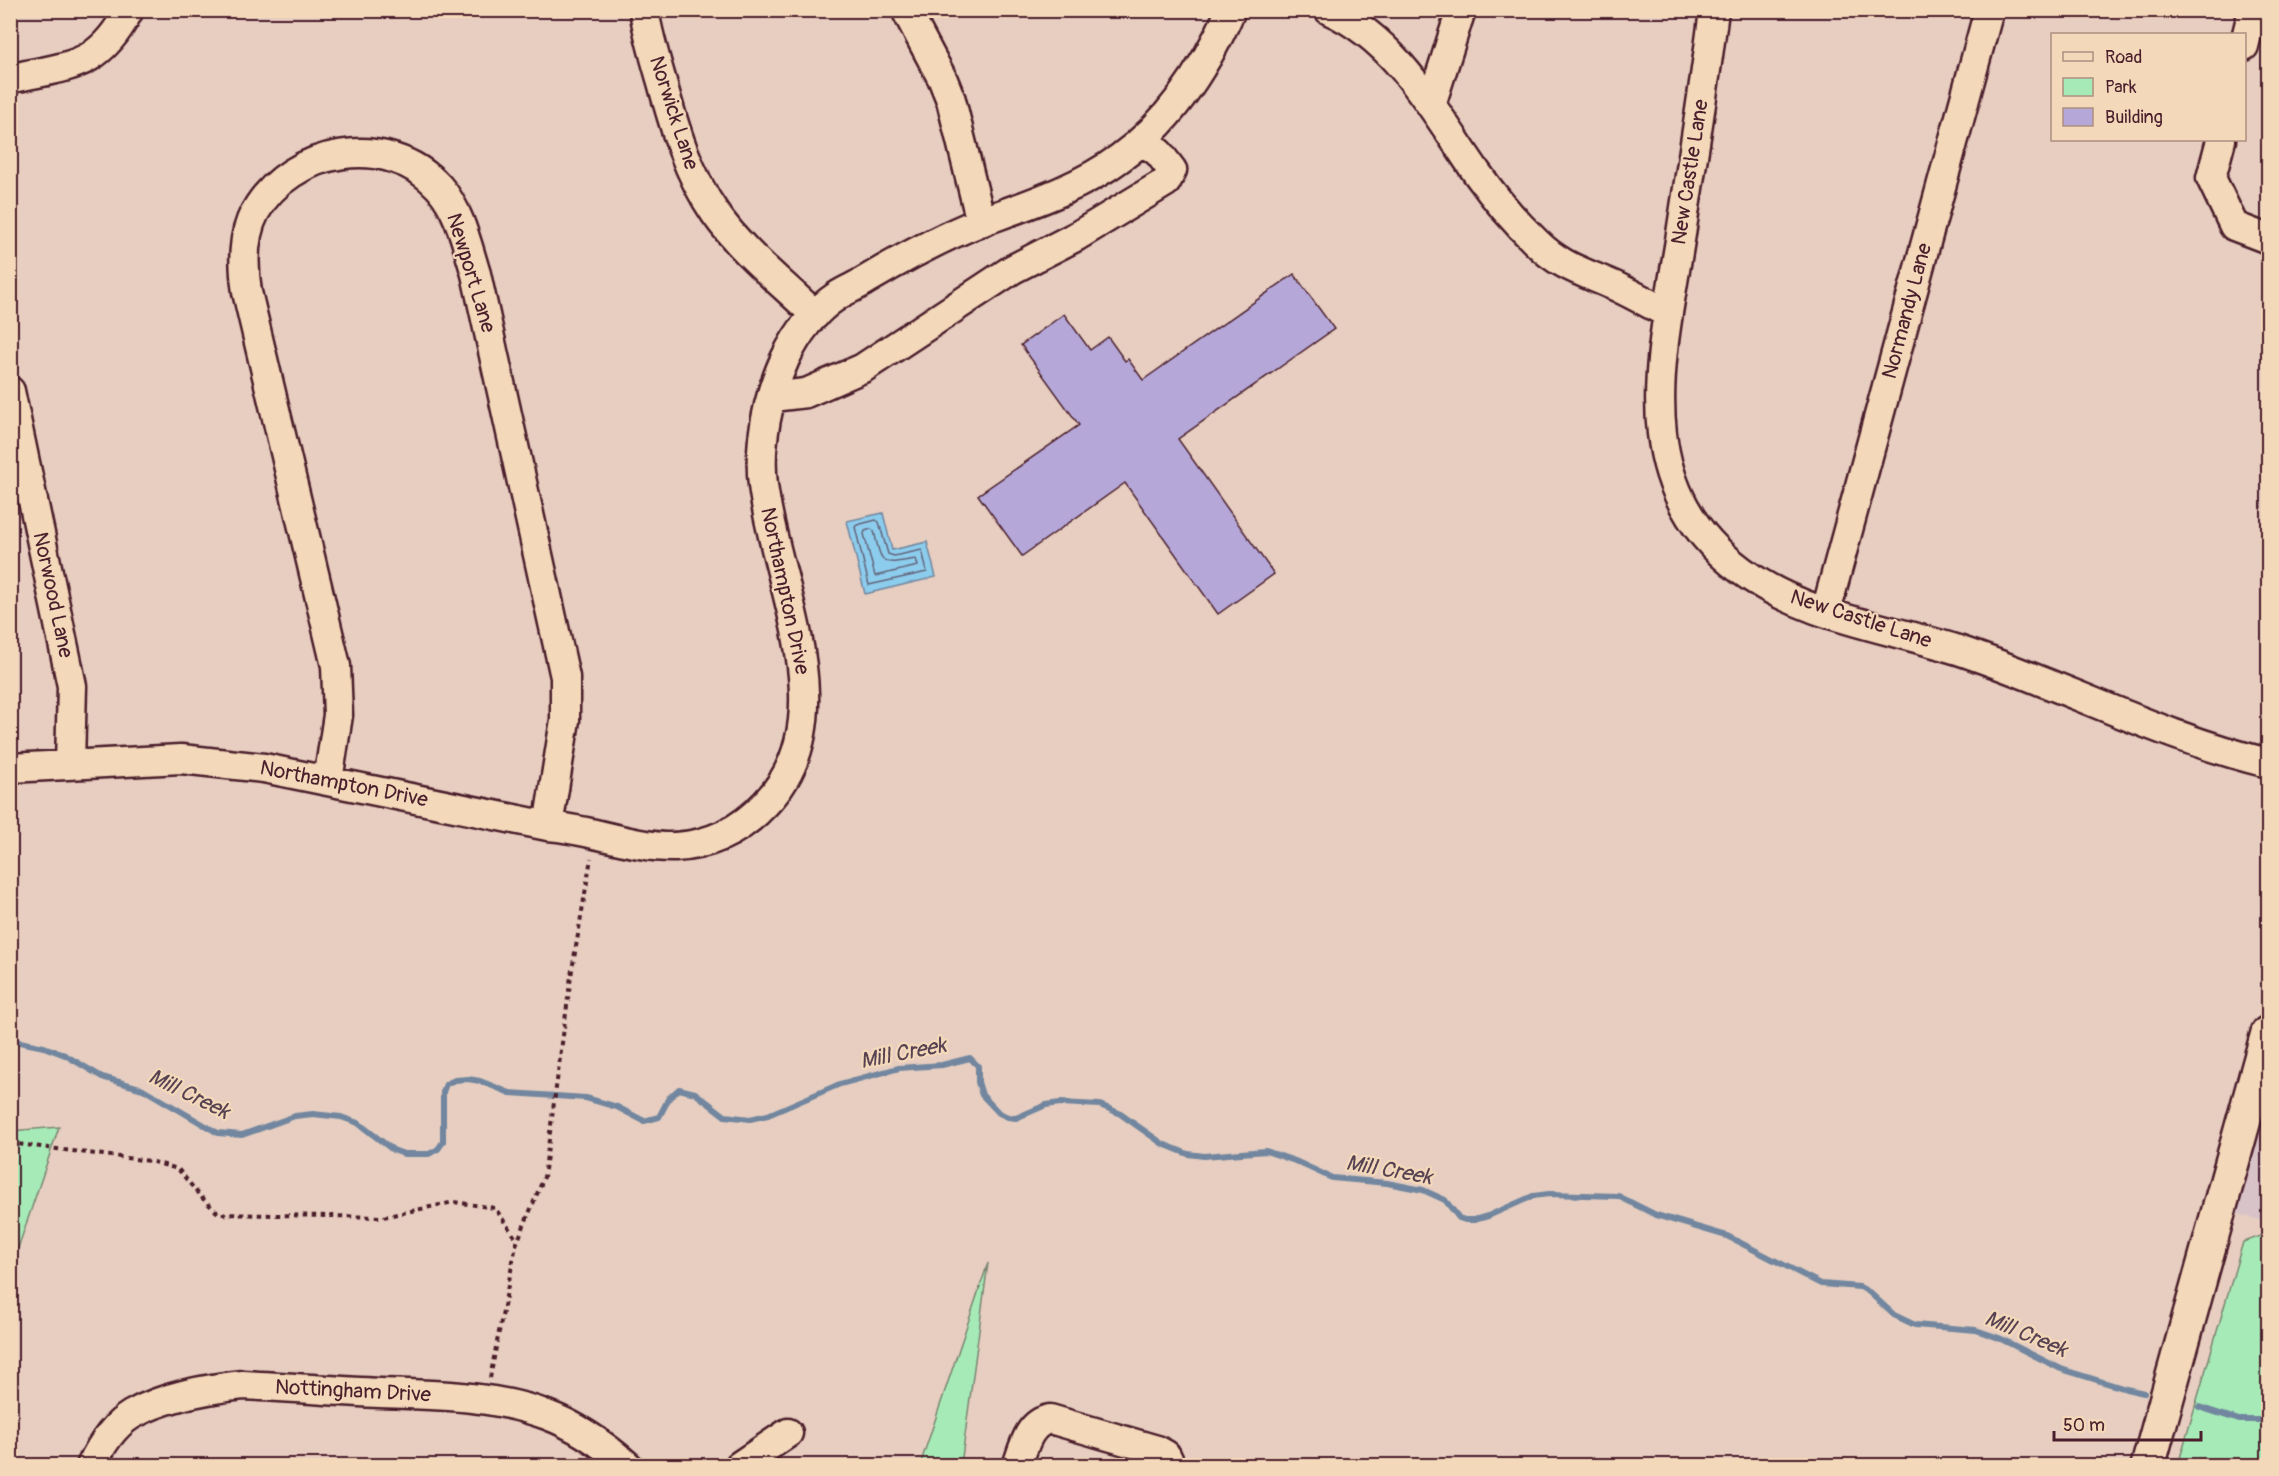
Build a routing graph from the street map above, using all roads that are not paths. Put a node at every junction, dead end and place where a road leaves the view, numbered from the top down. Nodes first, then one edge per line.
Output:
1 (129, 10) edge
2 (644, 10) edge
3 (906, 10) edge
4 (1231, 10) edge
5 (1329, 10) edge
6 (1461, 10) edge
7 (1714, 10) edge
8 (1989, 10) edge
9 (2258, 16) edge
10 (2246, 42) edge
11 (10, 77) edge
12 (1431, 105) junction
13 (1142, 140) junction
14 (2221, 141) edge
15 (981, 222) junction
16 (2268, 239) edge
17 (1667, 313) junction
18 (815, 315) junction
19 (10, 391) edge
20 (772, 397) junction
21 (1826, 611) junction
22 (2268, 763) edge
23 (70, 764) junction
24 (10, 768) edge
25 (328, 781) junction
26 (548, 826) junction
27 (2268, 1033) edge
28 (788, 1433) dead end
29 (91, 1466) edge
30 (628, 1466) edge
31 (739, 1466) edge
32 (1017, 1466) edge
33 (1172, 1466) edge
34 (2148, 1466) edge

1 - 11 street
2 - 18 street, Norwick Lane
3 - 15 street
4 - 13 street, Northampton Drive
5 - 12 street
6 - 12 street
7 - 17 street, New Castle Lane
8 - 21 street, Normandy Lane
9 - 10 street
12 - 17 street
13 - 15 street, Northampton Drive
13 - 20 street
14 - 16 street
15 - 18 street, Northampton Drive
17 - 21 street, New Castle Lane
18 - 20 street, Northampton Drive
19 - 23 street, Norwood Lane
20 - 26 street, Northampton Drive
21 - 22 street, New Castle Lane
23 - 24 street, Northampton Drive
23 - 25 street, Northampton Drive
25 - 26 street, Northampton Drive
25 - 26 street, Newport Lane
27 - 34 main road
28 - 31 street
29 - 30 street, Nottingham Drive
32 - 33 street

